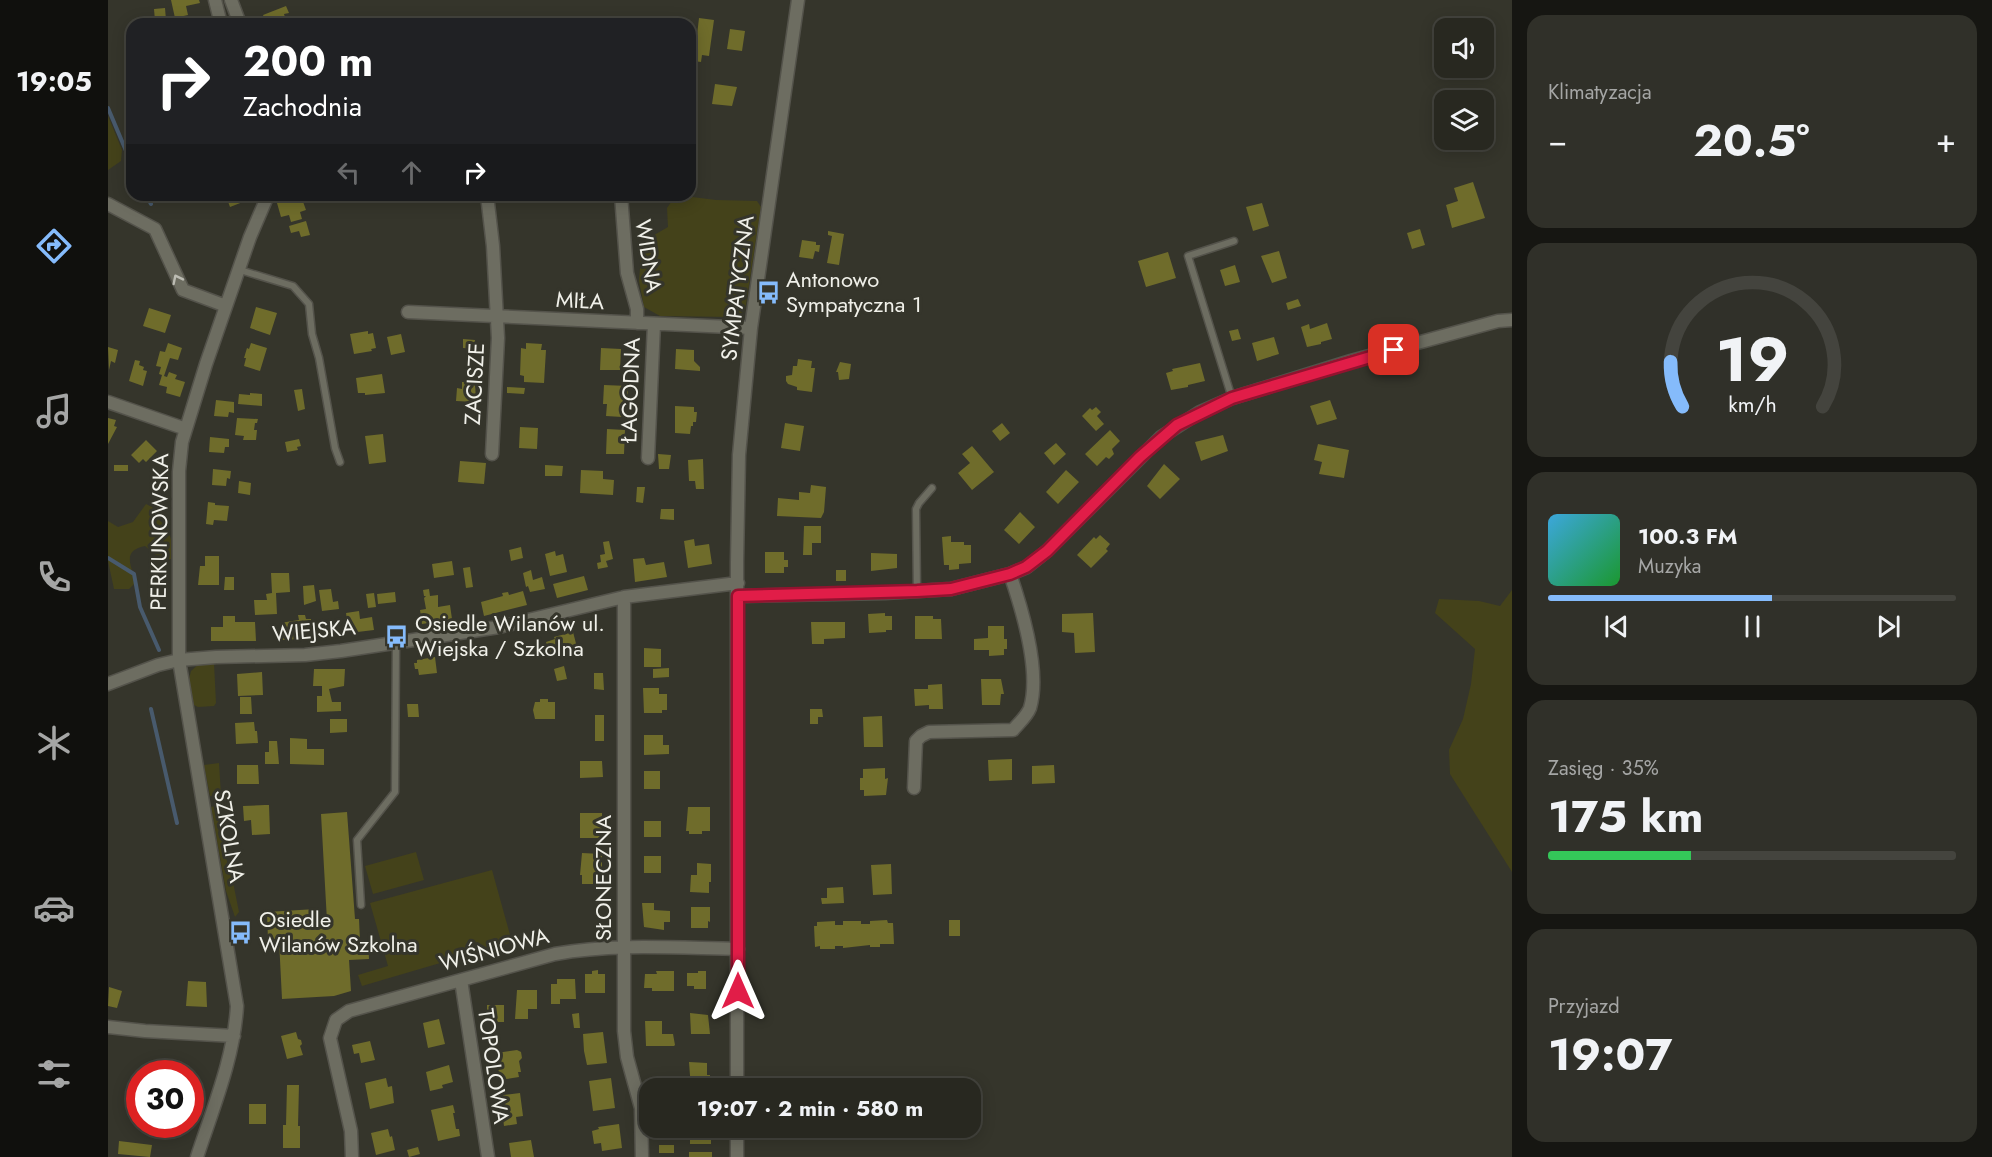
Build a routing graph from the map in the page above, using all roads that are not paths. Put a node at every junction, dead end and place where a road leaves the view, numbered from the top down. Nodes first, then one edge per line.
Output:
1 (215, 0) edge
2 (231, 0) edge
3 (798, 0) edge
4 (220, 18) edge
5 (238, 18) edge
6 (265, 201) edge
7 (488, 201) edge
8 (621, 201) edge
9 (108, 204) edge
10 (1234, 241) dead end
11 (240, 270) junction
12 (226, 306) junction
13 (408, 312) dead end
14 (497, 317) junction
15 (1512, 320) edge
16 (637, 323) junction
17 (654, 324) junction
18 (751, 328) junction
19 (1232, 398) junction
20 (108, 402) edge
21 (186, 429) junction
22 (492, 454) dead end
23 (648, 458) dead end
24 (340, 462) dead end
25 (932, 488) dead end
26 (1010, 574) junction
27 (738, 583) junction
28 (917, 591) junction
29 (738, 596) junction
30 (624, 597) junction
31 (396, 644) junction
32 (179, 660) junction
33 (108, 684) edge
34 (914, 788) dead end
35 (361, 905) dead end
36 (624, 947) junction
37 (738, 949) junction
38 (461, 980) junction
39 (108, 1027) edge
40 (234, 1036) junction
41 (737, 1078) edge
42 (737, 1138) edge
43 (197, 1157) edge
44 (352, 1157) edge
45 (488, 1157) edge
46 (642, 1157) edge
47 (737, 1157) edge

1 - 4 street
2 - 5 street
3 - 18 street, SYMPATYCZNA
6 - 11 street, PERKUNOWSKA
7 - 14 street, ZACISZE
8 - 16 street, WIDNA
12 -> 9 street
10 - 19 lane
11 - 12 street, PERKUNOWSKA
11 - 24 lane
12 - 21 street, PERKUNOWSKA
13 - 14 street, MIŁA
14 - 16 street, MIŁA
14 - 22 street, ZACISZE
15 - 19 street
16 - 17 street, MIŁA
17 - 18 street, MIŁA
17 - 23 street, ŁAGODNA
18 - 27 street, SYMPATYCZNA
19 - 26 street
20 - 21 street
21 - 32 street, PERKUNOWSKA
25 - 28 lane
26 - 28 street
26 - 34 street
27 - 29 street, SYMPATYCZNA
27 - 30 street, WIEJSKA
28 - 29 street
29 - 37 street, SYMPATYCZNA
30 - 31 street, WIEJSKA
30 - 36 street, SŁONECZNA
31 - 32 street, WIEJSKA
31 - 35 lane
32 - 33 street, WIEJSKA
32 - 40 street, SZKOLNA
36 - 37 street, WIŚNIOWA
36 - 38 street, WIŚNIOWA
36 - 46 street, SŁONECZNA
37 - 41 street, SYMPATYCZNA
38 - 44 street, WIŚNIOWA
38 - 45 street, TOPOLOWA
39 - 40 street
40 - 43 street, SZKOLNA
42 - 47 street

